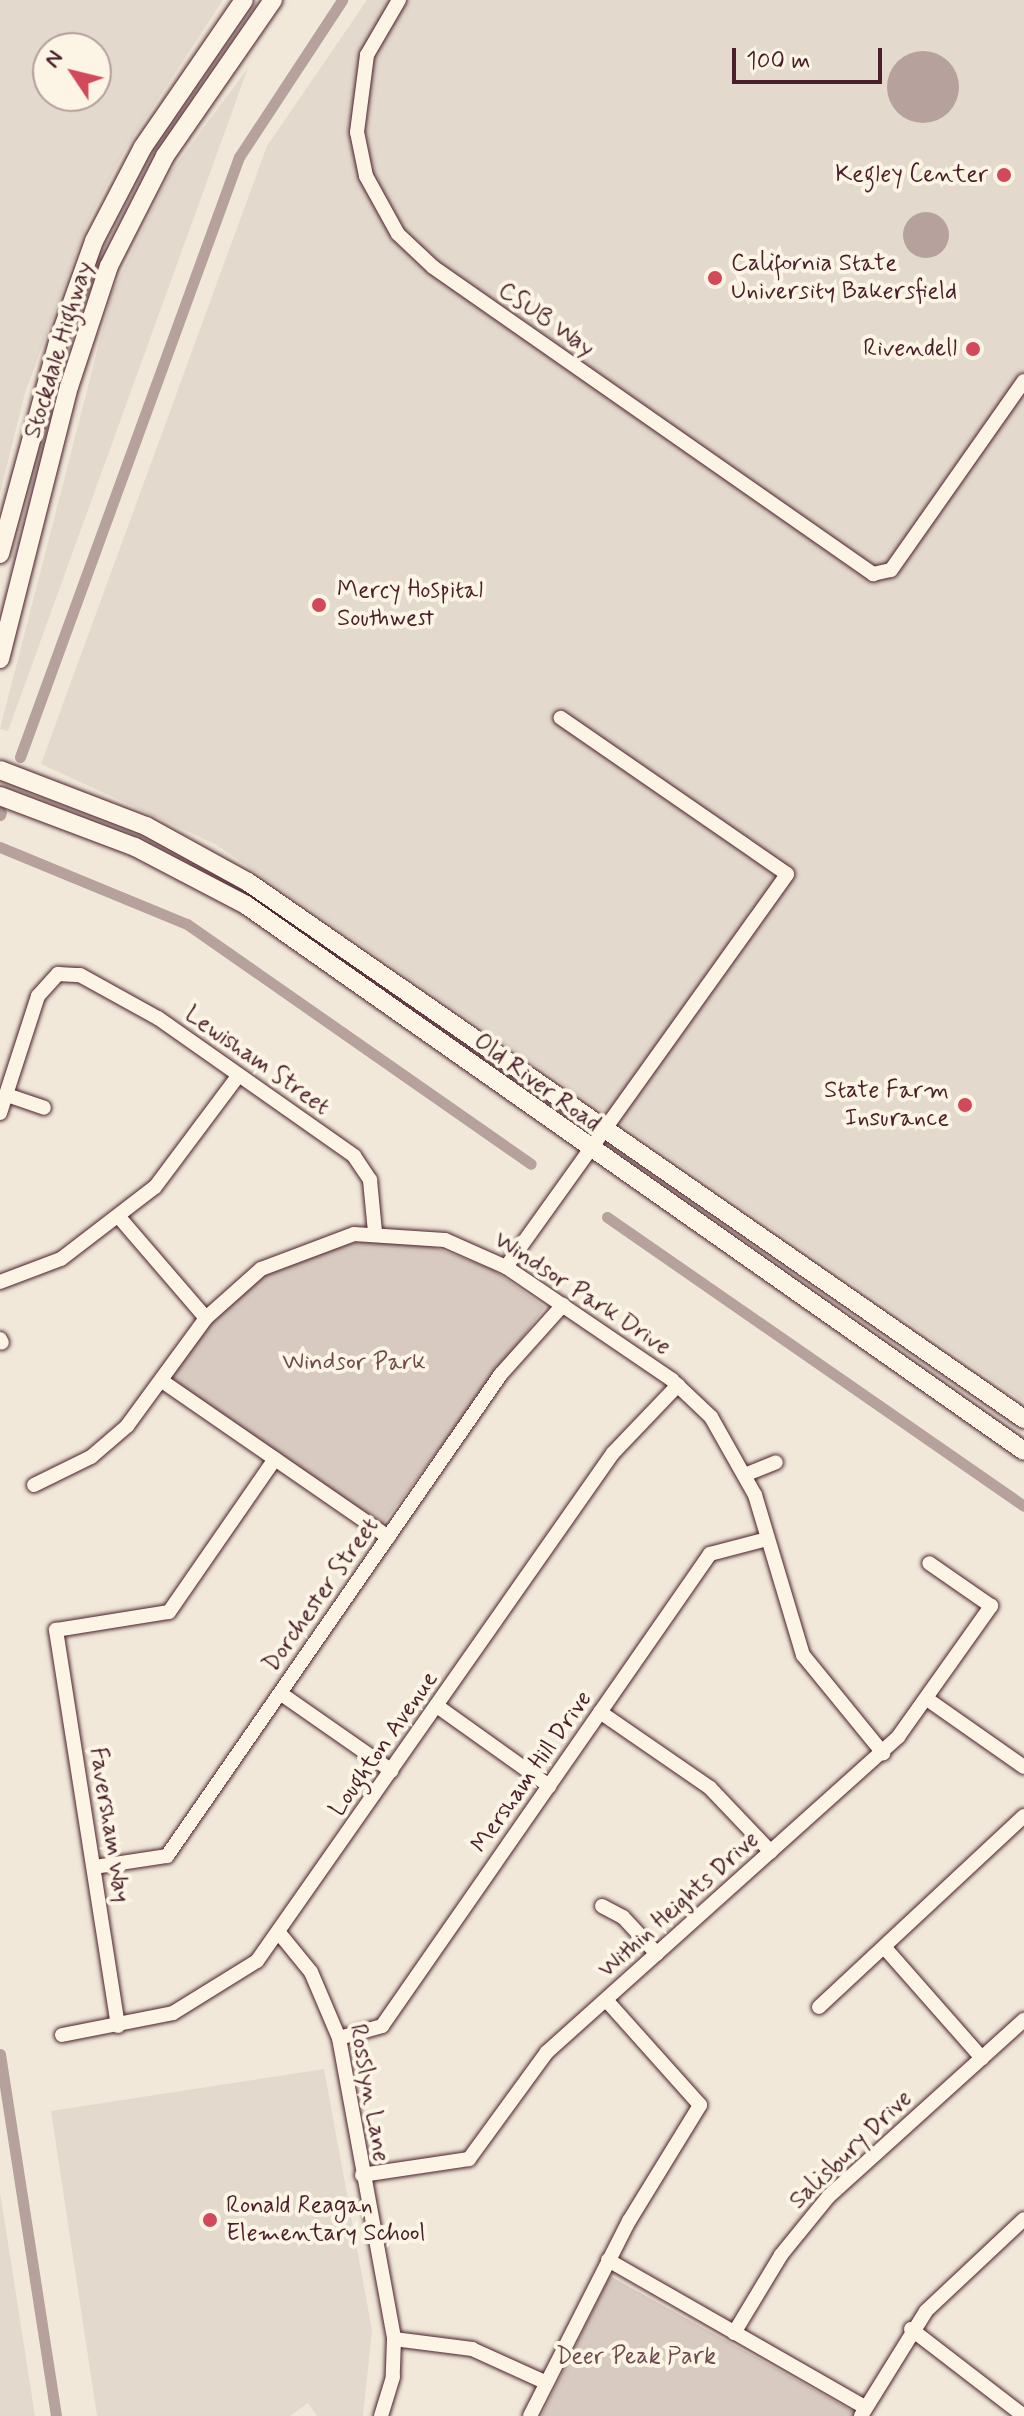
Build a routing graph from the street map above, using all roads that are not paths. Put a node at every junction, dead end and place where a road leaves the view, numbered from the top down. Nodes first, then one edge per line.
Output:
1 (244, 0) edge
2 (273, 0) edge
3 (399, 0) edge
4 (1024, 381) edge
5 (9, 522) junction
6 (0, 554) edge
7 (5, 638) junction
8 (0, 659) edge
9 (561, 718) dead end
10 (0, 770) edge
11 (0, 796) edge
12 (297, 941) junction
13 (380, 973) junction
14 (238, 1076) junction
15 (7, 1095) junction
16 (44, 1108) dead end
17 (0, 1113) edge
18 (609, 1131) junction
19 (594, 1153) junction
20 (119, 1217) junction
21 (375, 1232) junction
22 (506, 1267) junction
23 (0, 1282) edge
24 (563, 1305) junction
25 (206, 1318) junction
26 (162, 1381) junction
27 (678, 1385) junction
28 (1024, 1419) edge
29 (1024, 1451) edge
30 (275, 1459) junction
31 (776, 1462) dead end
32 (747, 1474) junction
33 (34, 1485) dead end
34 (388, 1537) junction
35 (767, 1539) junction
36 (929, 1563) dead end
37 (280, 1693) junction
38 (927, 1699) junction
39 (437, 1706) junction
40 (600, 1712) junction
41 (883, 1753) junction
42 (1024, 1767) edge
43 (392, 1771) junction
44 (549, 1786) junction
45 (1024, 1816) edge
46 (771, 1852) junction
47 (94, 1867) junction
48 (602, 1906) dead end
49 (280, 1934) junction
50 (885, 1948) junction
51 (657, 1954) junction
52 (606, 2000) junction
53 (819, 2007) dead end
54 (1024, 2020) edge
55 (118, 2026) junction
56 (62, 2035) dead end
57 (339, 2038) junction
58 (982, 2058) junction
59 (362, 2175) junction
60 (1024, 2219) edge
61 (608, 2260) junction
62 (911, 2329) junction
63 (734, 2333) junction
64 (394, 2339) junction
65 (547, 2383) junction
66 (863, 2412) edge
67 (381, 2416) edge
68 (530, 2416) edge
69 (1024, 2416) edge

1 - 5 main road, Stockdale Highway
2 - 7 main road, Stockdale Highway
3 - 4 street, CSUB Way
5 - 6 main road, Stockdale Highway
5 - 7 main road
7 - 8 main road, Stockdale Highway
9 - 18 street
10 - 13 main road, Old River Road
11 - 12 main road, Old River Road
12 - 13 main road
12 - 19 main road, Old River Road
13 - 18 main road, Old River Road
14 - 15 street, Lewisham Street
14 - 20 street
14 - 21 street, Lewisham Street
15 - 16 street
15 - 17 street
18 - 19 street
18 - 28 main road, Old River Road
19 - 22 street
19 - 29 main road, Old River Road
20 - 23 street
20 - 25 street
21 - 22 street, Windsor Park Drive
21 - 25 street, Windsor Park Drive
22 - 24 street, Windsor Park Drive
24 - 27 street, Windsor Park Drive
24 - 34 street, Dorchester Street
25 - 26 street, Windsor Park Drive
26 - 30 street
26 - 33 street, Windsor Park Drive
27 - 32 street, Windsor Park Drive
27 - 39 street, Loughton Avenue
30 - 34 street
30 - 47 street, Faversham Way
31 - 32 street
32 - 35 street, Windsor Park Drive
34 - 37 street, Dorchester Street
35 - 40 street, Mersham Hill Drive
35 - 41 street, Windsor Park Drive
36 - 38 street, Within Heights Drive
37 - 43 street
37 - 47 street, Dorchester Street
38 - 41 street, Within Heights Drive
38 - 42 street
39 - 43 street, Loughton Avenue
39 - 44 street
40 - 44 street, Mersham Hill Drive
40 - 46 street
41 - 46 street, Within Heights Drive
43 - 49 street, Loughton Avenue
44 - 57 street, Mersham Hill Drive
45 - 50 street
46 - 51 street, Within Heights Drive
47 - 55 street, Faversham Way
48 - 51 street
49 - 55 street, Loughton Avenue
49 - 57 street, Rosslyn Lane
50 - 53 street
50 - 58 street
51 - 52 street, Within Heights Drive
52 - 59 street, Within Heights Drive
52 - 61 street
54 - 58 street, Salisbury Drive
55 - 56 street, Loughton Avenue
57 - 59 street, Rosslyn Lane
58 - 63 street, Salisbury Drive
59 - 64 street, Rosslyn Lane
60 - 62 street
61 - 63 street
61 - 65 street
62 - 66 street
62 - 69 street
63 - 66 street
64 - 65 street
64 - 67 street, Rosslyn Lane
65 - 68 street

